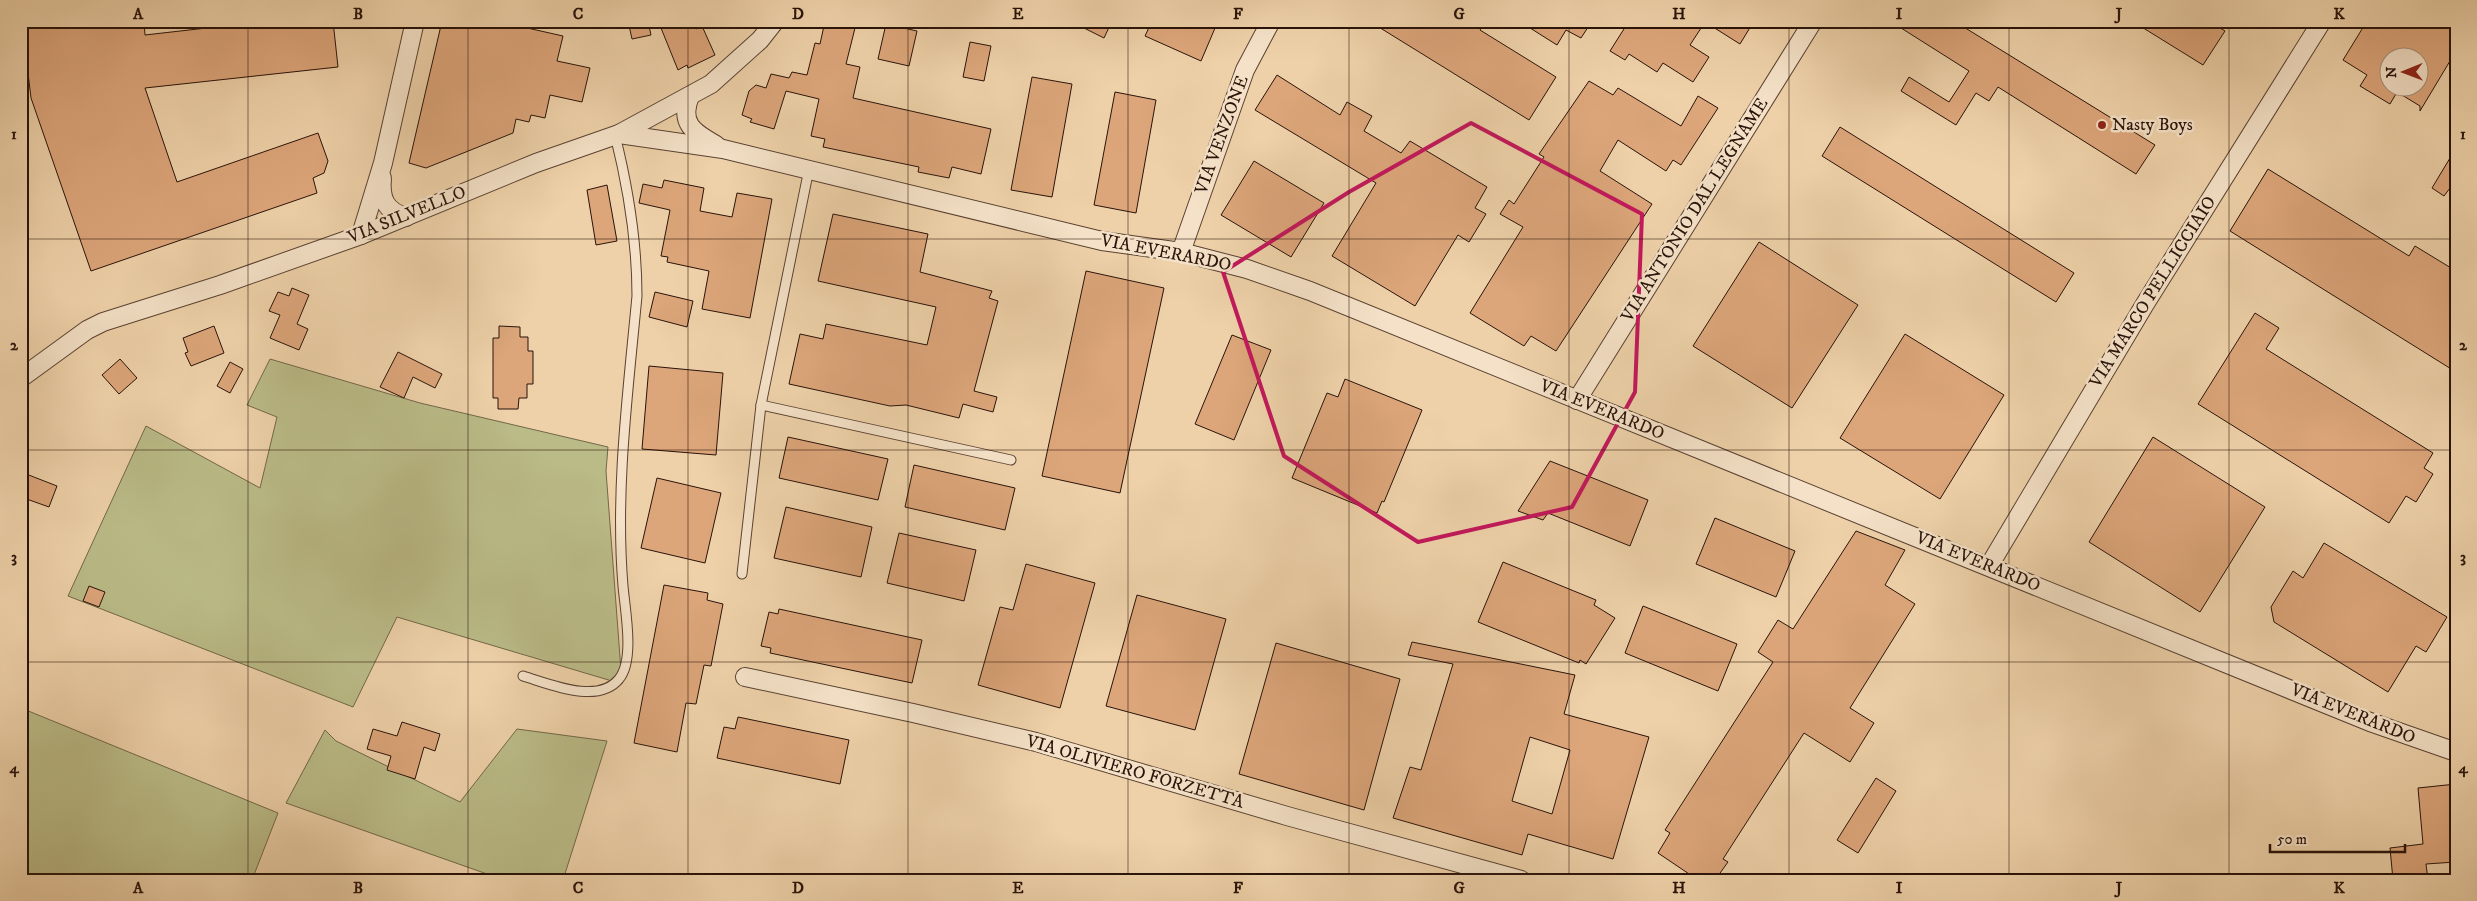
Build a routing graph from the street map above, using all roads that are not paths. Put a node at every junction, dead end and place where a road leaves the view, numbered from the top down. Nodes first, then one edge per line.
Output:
1 (415, 21) edge
2 (775, 21) edge
3 (1271, 21) edge
4 (1813, 21) edge
5 (2322, 21) edge
6 (690, 96) junction
7 (617, 135) junction
8 (724, 149) junction
9 (383, 163) junction
10 (809, 168) junction
11 (406, 217) junction
12 (361, 235) junction
13 (1181, 252) junction
14 (21, 378) edge
15 (1577, 400) junction
16 (761, 406) junction
17 (1011, 460) dead end
18 (1989, 566) junction
19 (742, 574) dead end
20 (523, 676) dead end
21 (745, 678) dead end
22 (2456, 752) edge
23 (1521, 880) edge

1 - 9 street
2 - 6 street, VIA SILVELLO
3 - 13 street, VIA VENZONE
4 - 15 street, VIA ANTONIO DAL LEGNAME
5 - 18 street, VIA MARCO PELLICCIAIO
6 - 7 street, VIA SILVELLO
6 - 8 street, VIA EVERARDO
7 - 8 street, VIA EVERARDO
7 - 11 street, VIA SILVELLO
7 - 20 lane
8 - 10 street, VIA EVERARDO
9 - 11 street
9 - 12 street
10 - 13 street, VIA EVERARDO
10 - 16 lane
11 - 12 street, VIA SILVELLO
12 - 14 street, VIA SILVELLO
13 - 15 street, VIA EVERARDO
15 - 18 street, VIA EVERARDO
16 - 17 lane
16 - 19 lane
18 - 22 street, VIA EVERARDO
21 - 23 street, VIA OLIVIERO FORZETTA

